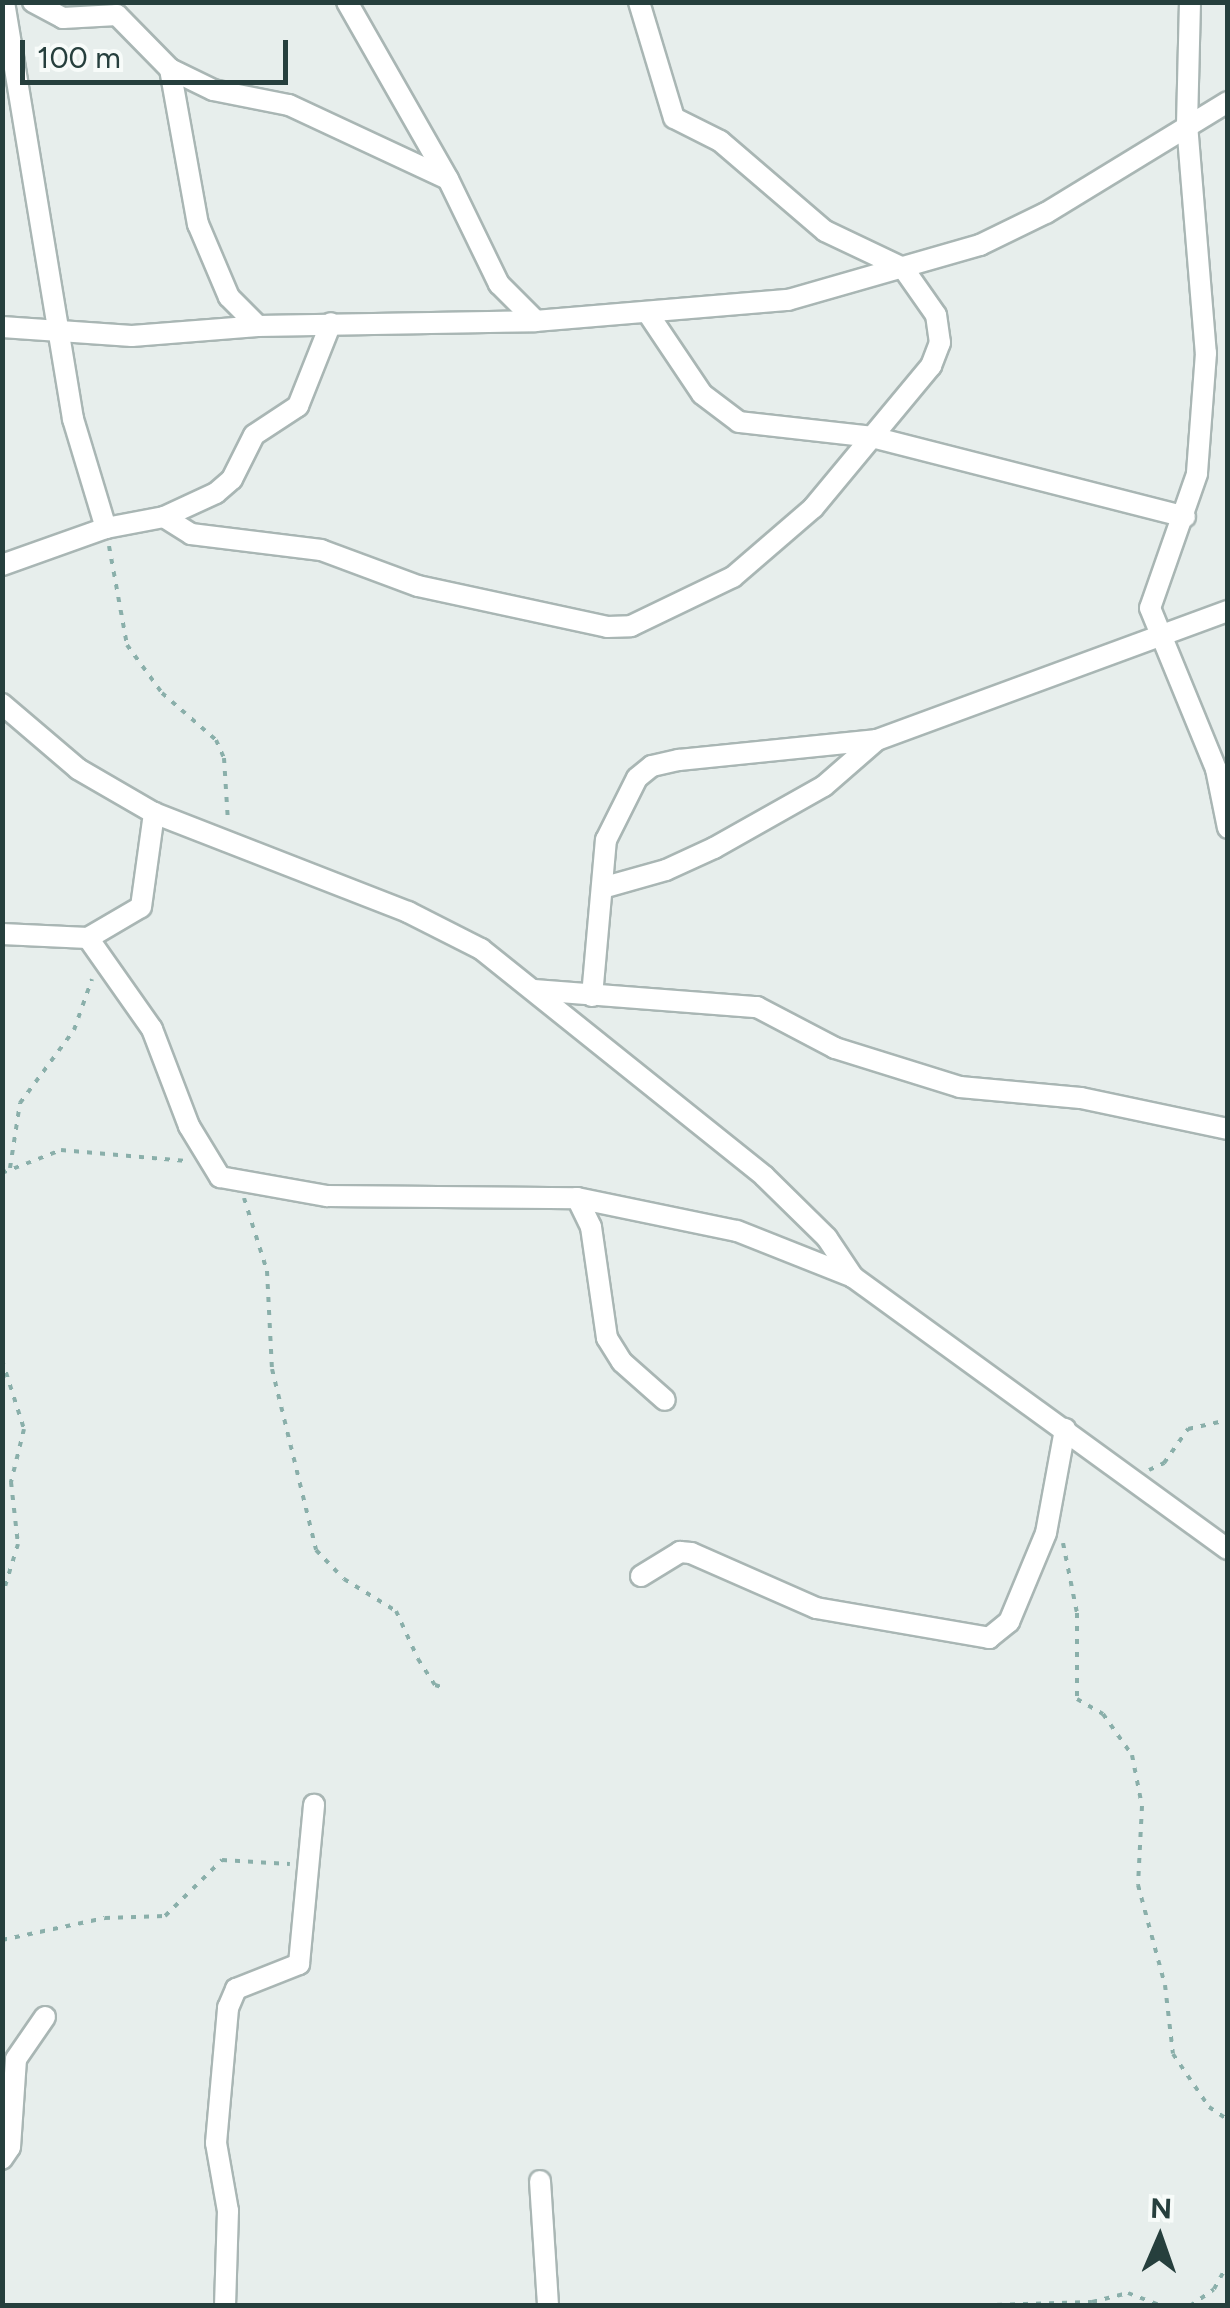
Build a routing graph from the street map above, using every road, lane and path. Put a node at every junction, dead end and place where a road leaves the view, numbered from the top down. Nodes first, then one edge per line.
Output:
1 (33, 2) edge
2 (346, 2) edge
3 (639, 2) edge
4 (1190, 2) edge
5 (4, 15) edge
6 (170, 69) junction
7 (1228, 102) edge
8 (1187, 124) junction
9 (448, 178) junction
10 (903, 268) junction
11 (650, 315) junction
12 (536, 322) junction
13 (331, 324) junction
14 (258, 326) junction
15 (2, 327) edge
16 (59, 333) junction
17 (872, 437) junction
18 (164, 516) junction
19 (1185, 517) junction
20 (106, 528) junction
21 (2, 564) edge
22 (1228, 611) edge
23 (1159, 638) junction
24 (2, 704) edge
25 (877, 740) junction
26 (154, 814) junction
27 (1228, 828) edge
28 (232, 846) junction
29 (602, 888) junction
30 (2, 934) edge
31 (88, 938) junction
32 (103, 956) junction
33 (534, 990) junction
34 (592, 996) junction
35 (1228, 1129) edge
36 (207, 1164) junction
37 (10, 1168) junction
38 (2, 1173) edge
39 (239, 1184) junction
40 (577, 1198) junction
41 (853, 1277) junction
42 (2, 1360) edge
43 (664, 1400) dead end
44 (1228, 1420) edge
45 (1064, 1428) junction
46 (1130, 1477) junction
47 (1052, 1509) junction
48 (1228, 1549) edge
49 (641, 1576) dead end
50 (2, 1596) edge
51 (445, 1688) dead end
52 (314, 1805) dead end
53 (310, 1866) junction
54 (2, 1940) edge
55 (45, 2017) dead end
56 (1228, 2120) edge
57 (2, 2159) edge
58 (540, 2181) dead end
59 (1228, 2264) edge
60 (225, 2306) edge
61 (548, 2306) edge
62 (958, 2306) edge
63 (1162, 2306) edge
64 (1190, 2306) edge

1 - 6 street
2 - 9 street
3 - 10 street
4 - 8 street
5 - 16 street
6 - 9 street
6 - 14 street
7 - 8 street
8 - 10 street
8 - 19 street
9 - 12 street
10 - 11 street
10 - 17 street
11 - 12 street
11 - 17 street
12 - 13 street
13 - 14 street
13 - 18 street
14 - 16 street
15 - 16 street
16 - 20 street
17 - 18 street
17 - 19 street
18 - 20 street
19 - 23 street
20 - 21 street
20 - 28 path
22 - 23 street
23 - 25 street
23 - 27 street
24 - 26 street
25 - 29 street
25 - 29 street
26 - 28 street
26 - 31 street
28 - 33 street
29 - 34 street
30 - 31 street
31 - 32 street
32 - 36 street
32 - 37 path
33 - 34 street
33 - 41 street
34 - 35 street
36 - 37 path
36 - 39 street
37 - 38 path
39 - 40 street
39 - 51 path
40 - 41 street
40 - 43 street
41 - 45 street
42 - 50 path
44 - 46 path
45 - 46 street
45 - 47 street
46 - 48 street
47 - 49 street
47 - 56 path
52 - 53 street
53 - 54 path
53 - 60 street
55 - 57 street
58 - 61 street
59 - 64 path
62 - 63 path

